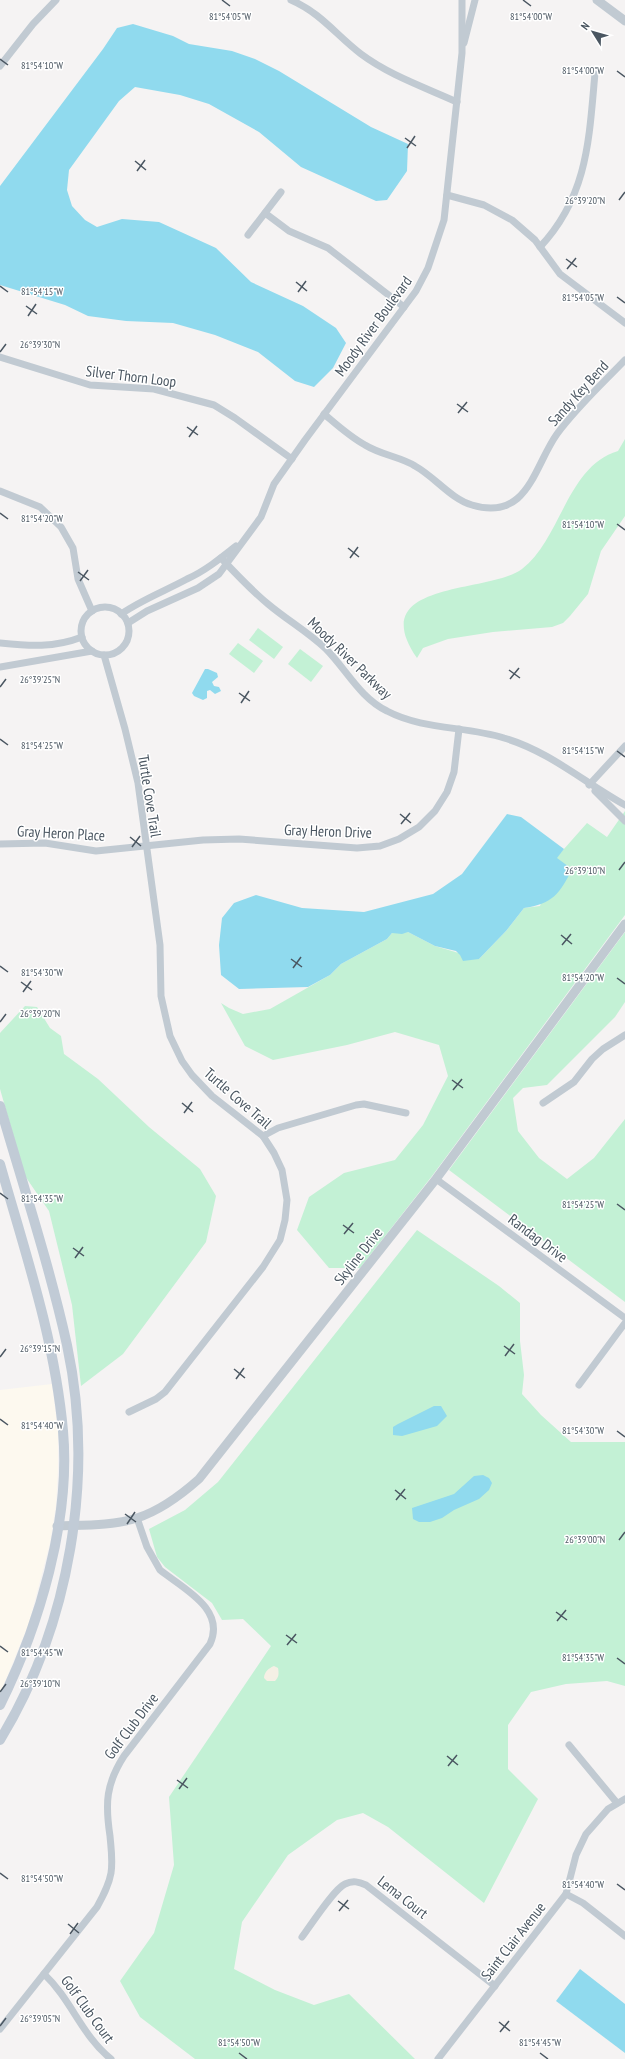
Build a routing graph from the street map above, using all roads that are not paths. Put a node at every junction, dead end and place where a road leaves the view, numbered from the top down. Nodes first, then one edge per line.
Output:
1 (56, 0) edge
2 (291, 0) edge
3 (597, 0) edge
4 (462, 1) edge
5 (300, 2) edge
6 (475, 2) edge
7 (625, 21) edge
8 (462, 53) junction
9 (0, 66) edge
10 (595, 73) dead end
11 (456, 102) junction
12 (281, 192) dead end
13 (446, 195) junction
14 (265, 213) junction
15 (248, 235) dead end
16 (540, 247) junction
17 (404, 307) junction
18 (625, 323) edge
19 (0, 357) edge
20 (625, 360) edge
21 (324, 414) junction
22 (292, 459) junction
23 (0, 491) edge
24 (224, 561) junction
25 (92, 611) junction
26 (122, 614) junction
27 (128, 623) junction
28 (82, 637) junction
29 (0, 643) edge
30 (92, 651) junction
31 (104, 655) junction
32 (0, 662) edge
33 (13, 665) junction
34 (0, 667) edge
35 (458, 729) junction
36 (625, 746) edge
37 (590, 785) junction
38 (625, 805) edge
39 (625, 821) edge
40 (0, 844) edge
41 (145, 845) junction
42 (625, 924) edge
43 (625, 1035) edge
44 (543, 1104) dead end
45 (0, 1106) edge
46 (406, 1113) dead end
47 (263, 1136) junction
48 (0, 1164) edge
49 (436, 1179) junction
50 (625, 1318) edge
51 (625, 1323) edge
52 (579, 1385) dead end
53 (129, 1412) dead end
54 (137, 1518) junction
55 (73, 1525) junction
56 (57, 1526) junction
57 (0, 1705) edge
58 (0, 1740) edge
59 (569, 1745) dead end
60 (625, 1799) edge
61 (616, 1803) junction
62 (566, 1894) junction
63 (625, 1936) edge
64 (302, 1937) dead end
65 (44, 1974) junction
66 (495, 1986) junction
67 (0, 2029) edge
68 (111, 2059) edge
69 (438, 2059) edge

1 - 9 street
2 - 5 street
3 - 7 street
4 - 6 street
4 - 8 street, Moody River Boulevard
5 - 11 street
6 - 8 street, Moody River Boulevard
8 - 11 street, Moody River Boulevard
10 - 16 street
11 - 13 street, Moody River Boulevard
12 - 14 street
13 - 16 street
13 - 17 street, Moody River Boulevard
14 - 15 street
14 - 17 street
16 - 18 street
17 - 21 street, Moody River Boulevard
19 - 22 street, Silver Thorn Loop
20 - 21 street, Sandy Key Bend
21 - 22 street, Moody River Boulevard
22 - 24 street, Moody River Boulevard
23 - 25 street
24 - 26 street, Moody River Boulevard
24 - 27 street, Moody River Boulevard
24 - 35 street, Moody River Parkway
25 - 26 street
25 - 28 street
26 - 27 street
27 - 31 street
28 - 29 street
28 - 30 street
30 - 31 street
30 - 33 street
31 - 41 street, Turtle Cove Trail
32 - 33 street
33 - 34 street
35 - 37 street, Moody River Parkway
35 - 41 street, Gray Heron Drive
36 - 37 street
37 - 38 street, Moody River Parkway
37 - 39 street, Moody River Parkway
40 - 41 street, Gray Heron Place
41 - 47 street, Turtle Cove Trail
42 - 49 street, Skyline Drive
43 - 44 street
45 - 55 main road
46 - 47 street
47 - 53 street, Turtle Cove Trail
48 - 56 main road
49 - 50 street, Randag Drive
49 - 54 street, Skyline Drive
51 - 52 street
54 - 55 street, Skyline Drive
54 - 65 street, Golf Club Drive
55 - 56 street, Skyline Drive
55 - 58 main road
56 - 57 main road
59 - 61 street
60 - 61 street, Saint Clair Avenue
61 - 62 street, Saint Clair Avenue
62 - 63 street
62 - 66 street, Saint Clair Avenue
64 - 66 street, Lema Court
65 - 67 street, Golf Club Drive
65 - 68 street, Golf Club Court
66 - 69 street, Saint Clair Avenue

